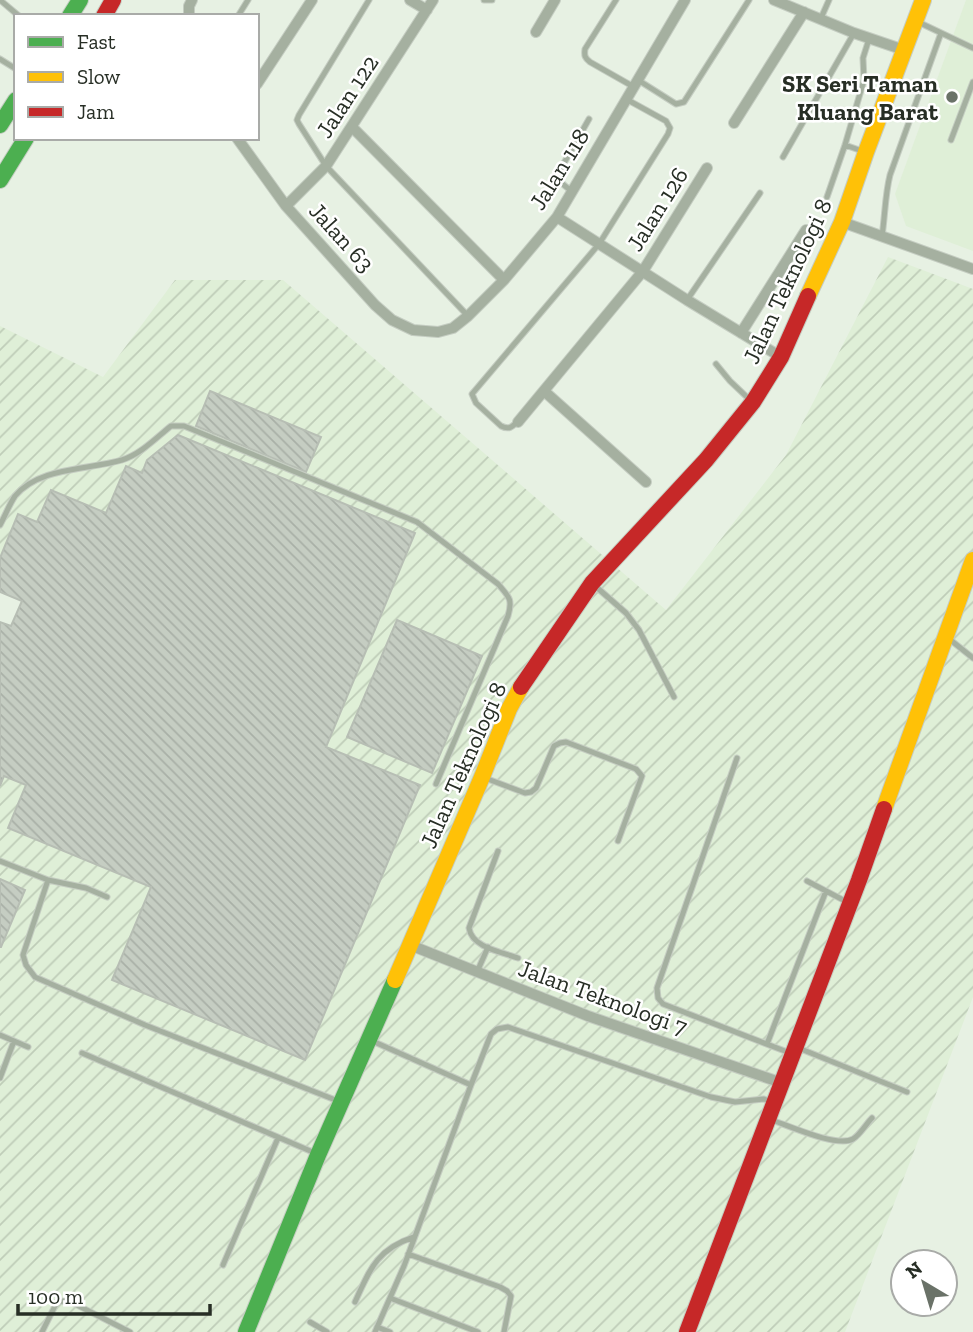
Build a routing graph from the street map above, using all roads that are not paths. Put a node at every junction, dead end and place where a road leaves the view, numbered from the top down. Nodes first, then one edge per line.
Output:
1 (0, 0) edge
2 (312, 0) edge
3 (369, 0) edge
4 (410, 0) edge
5 (484, 0) edge
6 (492, 0) edge
7 (555, 0) edge
8 (616, 0) edge
9 (685, 0) edge
10 (748, 0) edge
11 (774, 0) edge
12 (829, 0) edge
13 (923, 0) edge
14 (430, 5) edge
15 (804, 12) junction
16 (17, 14) edge
17 (821, 18) junction
18 (916, 21) junction
19 (536, 32) dead end
20 (854, 33) junction
21 (941, 33) junction
22 (870, 38) junction
23 (973, 48) edge
24 (904, 50) junction
25 (259, 81) edge
26 (973, 82) edge
27 (636, 83) junction
28 (626, 99) junction
29 (14, 103) edge
30 (589, 119) dead end
31 (734, 123) dead end
32 (0, 125) edge
33 (352, 127) junction
34 (25, 140) edge
35 (238, 140) edge
36 (951, 140) dead end
37 (845, 145) junction
38 (866, 152) junction
39 (783, 157) dead end
40 (326, 166) junction
41 (707, 168) dead end
42 (0, 180) edge
43 (572, 191) junction
44 (760, 193) dead end
45 (827, 197) dead end
46 (286, 206) junction
47 (557, 217) junction
48 (842, 222) junction
49 (806, 230) dead end
50 (882, 236) junction
51 (599, 244) junction
52 (973, 269) edge
53 (643, 271) junction
54 (505, 280) junction
55 (687, 300) junction
56 (468, 316) junction
57 (438, 332) joint
58 (740, 333) junction
59 (781, 357) junction
60 (716, 364) dead end
61 (544, 391) junction
62 (753, 402) junction
63 (518, 422) joint
64 (646, 482) dead end
65 (0, 525) edge
66 (973, 560) edge
67 (592, 583) junction
68 (946, 637) junction
69 (973, 657) edge
70 (674, 697) dead end
71 (737, 758) dead end
72 (482, 777) junction
73 (436, 784) dead end
74 (618, 841) dead end
75 (498, 850) dead end
76 (0, 861) edge
77 (48, 880) junction
78 (807, 881) dead end
79 (826, 891) junction
80 (107, 897) dead end
81 (850, 903) junction
82 (410, 945) junction
83 (488, 947) junction
84 (518, 958) dead end
85 (477, 972) junction
86 (0, 1035) edge
87 (369, 1040) junction
88 (14, 1041) junction
89 (767, 1044) junction
90 (28, 1047) dead end
91 (794, 1051) junction
92 (82, 1054) dead end
93 (0, 1078) edge
94 (782, 1083) junction
95 (471, 1085) junction
96 (907, 1092) dead end
97 (341, 1102) junction
98 (775, 1102) junction
99 (872, 1118) dead end
100 (769, 1119) junction
101 (278, 1138) junction
102 (318, 1155) junction
103 (414, 1237) junction
104 (408, 1254) junction
105 (223, 1265) dead end
106 (390, 1298) junction
107 (355, 1302) dead end
108 (310, 1322) dead end
109 (376, 1329) edge
110 (42, 1332) edge
111 (130, 1332) edge
112 (246, 1332) edge
113 (327, 1332) edge
114 (390, 1332) edge
115 (478, 1332) edge
116 (504, 1332) edge
117 (687, 1332) edge

1 - 16 lane
2 - 25 street
3 - 40 lane
4 - 14 street
5 - 6 lane
7 - 19 street
8 - 27 lane
9 - 27 street, Jalan 118
10 - 27 lane
11 - 15 street
12 - 17 lane
13 - 18 main road, Jalan Teknologi 8
14 - 33 street, Jalan 122
15 - 17 street
15 - 31 street
17 - 20 street
18 - 21 lane
18 - 24 main road, Jalan Teknologi 8
20 - 22 street
20 - 39 lane
21 - 23 lane
21 - 50 lane
22 - 24 street
22 - 37 lane
24 - 38 main road, Jalan Teknologi 8
26 - 36 lane
27 - 28 street, Jalan 118
28 - 43 street, Jalan 118
28 - 51 lane
29 - 32 main road
30 - 43 lane
33 - 40 street, Jalan 122
33 - 54 street
34 - 42 main road
35 - 46 street, Jalan 63
37 - 38 lane
37 - 45 lane
38 - 48 main road, Jalan Teknologi 8
40 - 46 street, Jalan 122
40 - 56 lane
41 - 53 street, Jalan 126
43 - 47 street, Jalan 118
44 - 55 lane
46 - 57 street, Jalan 63
47 - 51 street
47 - 54 street, Jalan 118
48 - 50 street
48 - 59 main road, Jalan Teknologi 8
49 - 58 street
50 - 52 street
51 - 53 street
51 - 63 lane
53 - 55 street
53 - 61 street, Jalan 126
54 - 56 street, Jalan 118
55 - 58 street
56 - 57 street, Jalan 118
58 - 59 street
59 - 62 main road, Jalan Teknologi 8
60 - 62 lane
61 - 63 street, Jalan 126
61 - 64 street
62 - 67 main road, Jalan Teknologi 8
65 - 73 lane
66 - 68 main road
67 - 70 lane
67 - 72 main road, Jalan Teknologi 8
68 - 69 lane
68 - 81 main road
71 - 89 lane
72 - 74 lane
72 - 82 main road, Jalan Teknologi 8
75 - 83 lane
76 - 77 lane
77 - 80 lane
77 - 97 lane
78 - 79 lane
79 - 81 lane
79 - 89 lane
81 - 91 main road
82 - 85 street, Jalan Teknologi 7
82 - 87 main road, Jalan Teknologi 8
83 - 84 lane
83 - 85 lane
85 - 94 street, Jalan Teknologi 7
86 - 88 lane
87 - 95 lane
87 - 97 main road, Jalan Teknologi 8
88 - 90 lane
88 - 93 lane
89 - 91 lane
91 - 94 main road
91 - 96 lane
92 - 101 lane
94 - 98 main road
95 - 98 lane
95 - 103 lane
97 - 102 main road, Jalan Teknologi 8
98 - 100 main road
99 - 100 lane
100 - 117 main road
101 - 102 lane
101 - 105 lane
102 - 112 main road, Jalan Teknologi 8
103 - 104 lane
103 - 107 lane
104 - 106 lane
104 - 116 lane
106 - 109 lane
106 - 115 lane
108 - 113 lane
109 - 114 lane
110 - 111 lane

